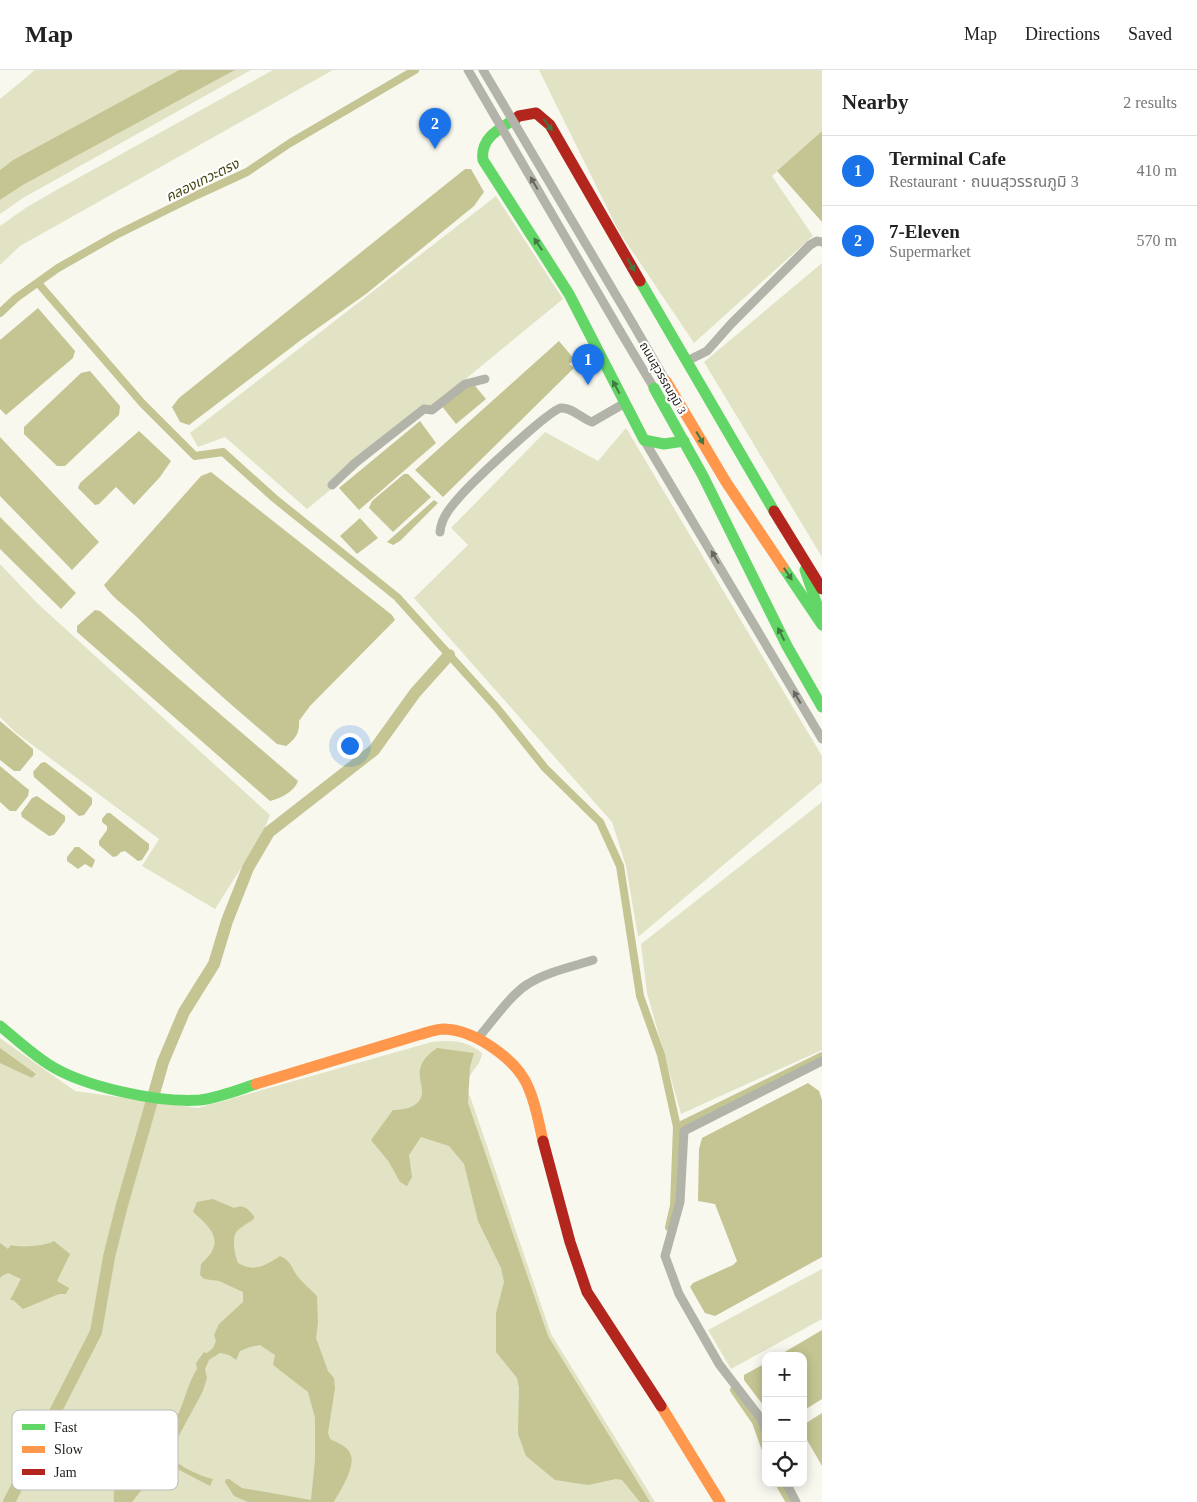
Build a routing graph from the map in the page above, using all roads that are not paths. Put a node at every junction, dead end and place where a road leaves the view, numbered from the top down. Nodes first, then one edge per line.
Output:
1 (468, 70) edge
2 (483, 70) edge
3 (822, 242) edge
4 (687, 361) junction
5 (485, 379) dead end
6 (666, 381) joint
7 (654, 388) joint
8 (625, 403) junction
9 (644, 440) junction
10 (684, 441) junction
11 (332, 485) dead end
12 (440, 532) dead end
13 (798, 552) junction
14 (822, 588) edge
15 (822, 619) edge
16 (822, 625) edge
17 (822, 706) edge
18 (822, 740) edge
19 (593, 960) dead end
20 (0, 1026) edge
21 (478, 1038) junction
22 (822, 1061) edge
23 (762, 1420) edge
24 (788, 1487) edge
25 (720, 1502) edge
26 (796, 1502) edge

7 -> 1 street, ถนนสุวรรณภูมิ 3, bridge
2 - 6 street, ถนนสุวรรณภูมิ 3, bridge
3 - 4 street
8 -> 4 street
4 - 13 street
5 - 11 street
6 -> 16 street, ถนนสุวรรณภูมิ 3
7 - 10 street, ถนนสุวรรณภูมิ 3
8 - 9 street
8 - 12 street
9 - 10 street
18 -> 9 street
17 -> 10 street, ถนนสุวรรณภูมิ 3
13 - 14 street
13 - 15 street
19 - 21 street
20 - 21 street
21 - 25 street
22 - 23 street
24 - 26 street

